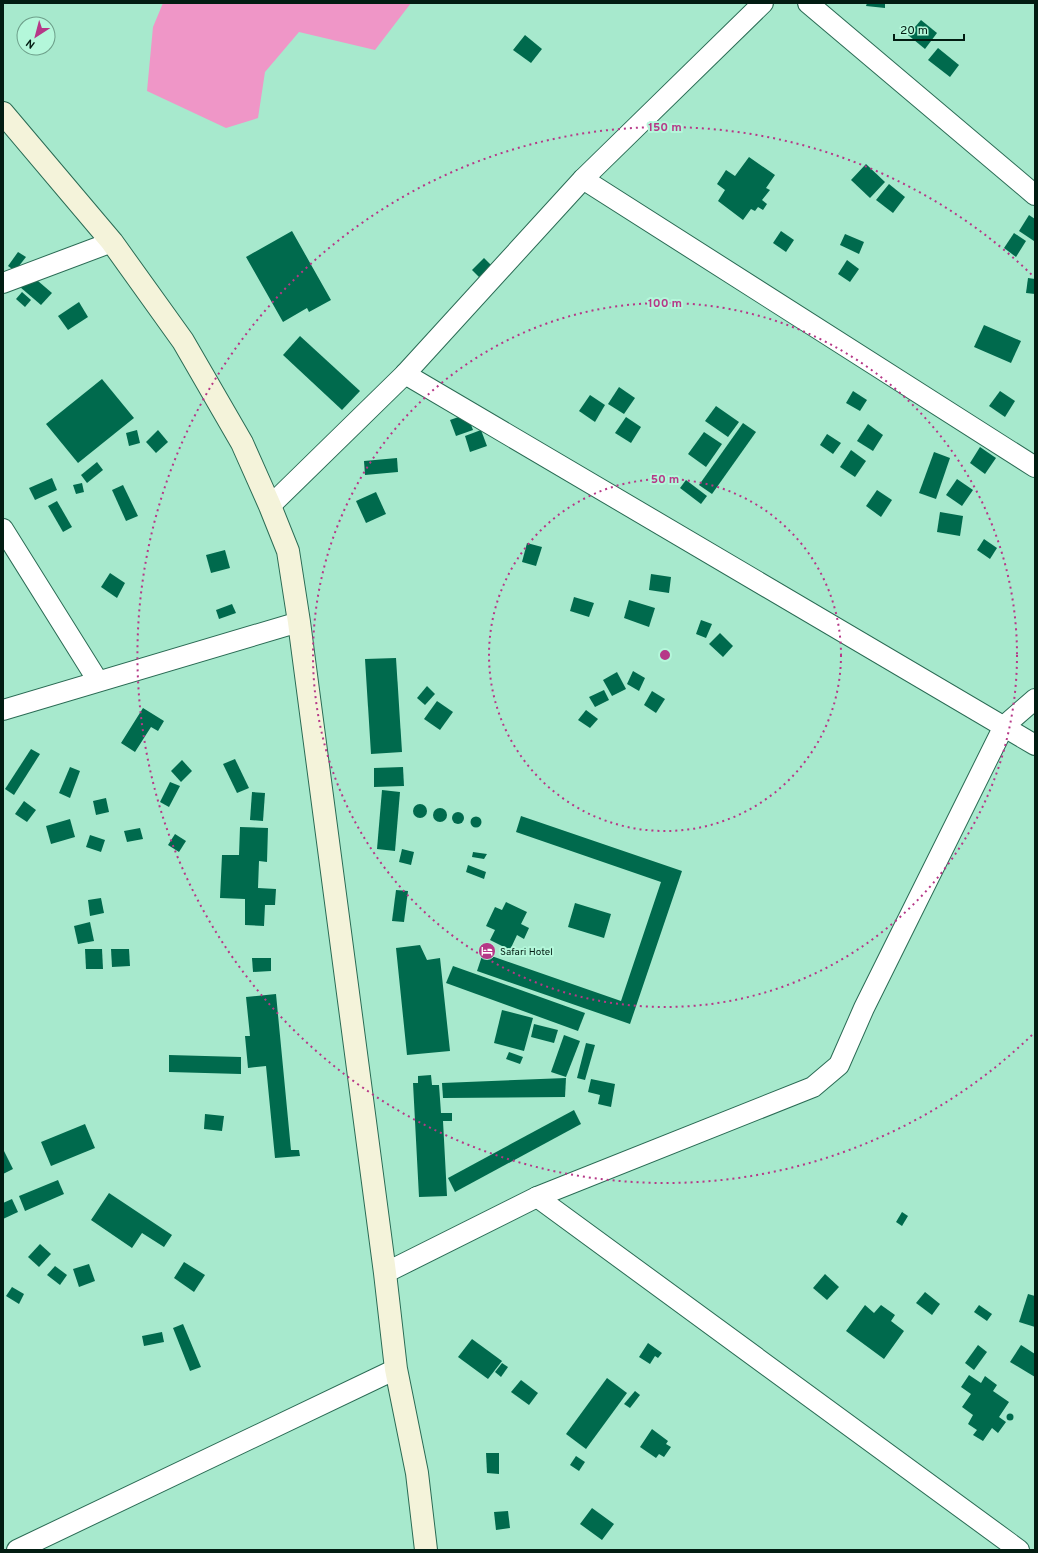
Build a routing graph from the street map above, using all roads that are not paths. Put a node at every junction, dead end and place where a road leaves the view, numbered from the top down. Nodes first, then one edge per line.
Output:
1 (763, 3) edge
2 (808, 3) edge
3 (3, 113) edge
4 (583, 180) junction
5 (1035, 195) edge
6 (112, 242) junction
7 (3, 283) edge
8 (404, 374) junction
9 (1035, 467) edge
10 (270, 506) junction
11 (3, 529) edge
12 (299, 622) junction
13 (98, 681) junction
14 (1035, 699) edge
15 (3, 710) edge
16 (1004, 726) junction
17 (1035, 745) edge
18 (536, 1196) junction
19 (385, 1273) junction
20 (396, 1369) junction
21 (17, 1550) edge
22 (426, 1550) edge
23 (1019, 1550) edge

1 - 4 street
2 - 5 street
3 - 6 street
4 - 8 street
4 - 9 street
6 - 7 street
6 - 10 street
8 - 10 street
8 - 16 street
10 - 12 street
11 - 13 street
12 - 13 street
12 - 19 street
13 - 15 street
14 - 16 street
16 - 17 street
16 - 18 street
18 - 19 street
18 - 23 street
19 - 20 street
20 - 21 street
20 - 22 street

